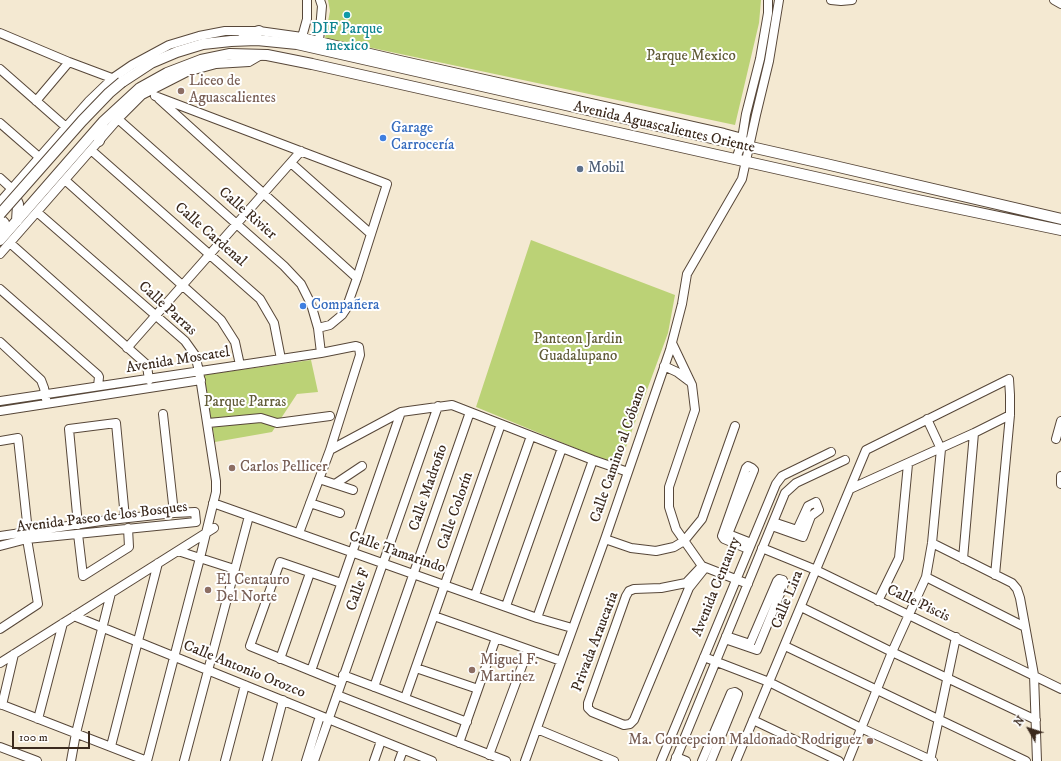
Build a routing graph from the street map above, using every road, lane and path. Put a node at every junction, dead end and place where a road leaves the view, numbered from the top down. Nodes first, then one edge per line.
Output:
1 (307, 0) edge
2 (320, 0) edge
3 (768, 0) edge
4 (779, 0) edge
5 (831, 0) edge
6 (852, 0) edge
7 (1054, 0) edge
8 (1061, 4) edge
9 (259, 31) junction
10 (0, 33) edge
11 (240, 40) junction
12 (300, 41) junction
13 (319, 41) junction
14 (262, 54) junction
15 (69, 62) junction
16 (410, 63) junction
17 (0, 69) edge
18 (416, 72) junction
19 (118, 80) junction
20 (474, 85) junction
21 (152, 93) junction
22 (471, 99) junction
23 (36, 101) junction
24 (655, 118) junction
25 (118, 119) junction
26 (745, 121) junction
27 (103, 122) junction
28 (0, 123) edge
29 (643, 123) junction
30 (66, 126) junction
31 (724, 132) junction
32 (99, 141) junction
33 (744, 144) junction
34 (92, 150) junction
35 (301, 151) junction
36 (39, 157) junction
37 (741, 160) junction
38 (291, 163) junction
39 (0, 178) edge
40 (65, 180) junction
41 (12, 188) junction
42 (264, 194) junction
43 (0, 202) edge
44 (37, 212) junction
45 (0, 214) edge
46 (0, 219) edge
47 (1061, 219) edge
48 (17, 221) junction
49 (237, 224) junction
50 (1061, 230) edge
51 (371, 234) junction
52 (5, 239) edge
53 (0, 254) edge
54 (210, 254) junction
55 (358, 278) junction
56 (183, 285) junction
57 (0, 289) edge
58 (155, 316) junction
59 (318, 328) junction
60 (672, 343) junction
61 (1, 346) edge
62 (127, 348) junction
63 (321, 353) junction
64 (281, 360) junction
65 (240, 365) junction
66 (664, 366) junction
67 (199, 371) junction
68 (149, 380) junction
69 (201, 380) junction
70 (692, 385) junction
71 (98, 386) junction
72 (46, 394) junction
73 (0, 401) edge
74 (47, 403) junction
75 (438, 406) junction
76 (0, 411) edge
77 (401, 412) junction
78 (470, 412) junction
79 (163, 414) dead end
80 (1010, 415) junction
81 (330, 416) dead end
82 (927, 419) junction
83 (1061, 421) edge
84 (208, 423) junction
85 (501, 424) junction
86 (735, 426) dead end
87 (974, 433) junction
88 (531, 436) junction
89 (1056, 439) dead end
90 (0, 441) edge
91 (562, 448) junction
92 (941, 449) junction
93 (330, 450) junction
94 (832, 452) dead end
95 (592, 460) junction
96 (845, 460) dead end
97 (908, 464) junction
98 (362, 466) dead end
99 (628, 472) junction
100 (1061, 476) edge
101 (319, 479) junction
102 (335, 484) junction
103 (1061, 484) edge
104 (850, 489) junction
105 (353, 490) dead end
106 (214, 503) junction
107 (310, 503) junction
108 (174, 513) junction
109 (340, 513) dead end
110 (249, 516) junction
111 (125, 518) junction
112 (761, 520) junction
113 (101, 521) junction
114 (772, 524) junction
115 (78, 525) junction
116 (128, 528) junction
117 (214, 528) dead end
118 (102, 531) junction
119 (206, 533) junction
120 (299, 533) junction
121 (78, 534) junction
122 (3, 536) edge
123 (28, 536) junction
124 (604, 539) junction
125 (684, 541) junction
126 (932, 543) junction
127 (3, 546) edge
128 (750, 546) junction
129 (762, 548) junction
130 (178, 551) junction
131 (352, 552) junction
132 (200, 558) junction
133 (963, 559) junction
134 (158, 563) junction
135 (383, 563) junction
136 (703, 567) junction
137 (234, 569) junction
138 (816, 570) junction
139 (310, 573) junction
140 (414, 573) junction
141 (995, 575) junction
142 (926, 576) junction
143 (736, 579) junction
144 (341, 583) junction
145 (445, 584) junction
146 (748, 584) junction
147 (687, 585) junction
148 (111, 593) junction
149 (475, 595) junction
150 (878, 601) junction
151 (506, 606) junction
152 (801, 607) junction
153 (908, 615) junction
154 (74, 616) junction
155 (434, 616) junction
156 (537, 618) junction
157 (63, 623) junction
158 (1025, 627) junction
159 (0, 628) edge
160 (102, 628) junction
161 (572, 628) junction
162 (725, 637) junction
163 (956, 637) junction
164 (496, 638) junction
165 (138, 642) junction
166 (784, 646) junction
167 (528, 650) junction
168 (892, 652) junction
169 (14, 654) junction
170 (175, 657) junction
171 (704, 657) junction
172 (280, 658) junction
173 (561, 661) junction
174 (716, 661) junction
175 (0, 663) edge
176 (416, 668) junction
177 (208, 670) junction
178 (311, 671) junction
179 (1034, 675) junction
180 (947, 678) junction
181 (342, 679) junction
182 (769, 682) junction
183 (245, 685) junction
184 (374, 686) junction
185 (478, 688) junction
186 (1061, 689) edge
187 (877, 690) junction
188 (336, 695) junction
189 (405, 698) junction
190 (283, 700) junction
191 (1, 704) edge
192 (324, 717) junction
193 (38, 718) junction
194 (753, 720) junction
195 (938, 720) junction
196 (1036, 720) junction
197 (467, 722) junction
198 (861, 728) junction
199 (537, 729) junction
200 (76, 733) junction
201 (381, 741) junction
202 (459, 743) junction
203 (111, 746) junction
204 (0, 747) edge
205 (403, 750) junction
206 (489, 755) junction
207 (675, 760) edge
208 (36, 761) edge
209 (71, 761) edge
210 (147, 761) edge
211 (184, 761) edge
212 (225, 761) edge
213 (267, 761) edge
214 (306, 761) edge
215 (314, 761) edge
216 (374, 761) edge
217 (399, 761) edge
218 (432, 761) edge
219 (506, 761) edge
220 (525, 761) edge
221 (614, 761) edge
222 (660, 761) edge
223 (686, 761) edge
224 (702, 761) edge
225 (711, 761) edge
226 (736, 761) edge
227 (839, 761) edge
228 (848, 761) edge
229 (931, 761) edge
230 (1026, 761) edge
231 (1037, 761) edge

1 - 12 street
2 - 13 street
3 - 26 street
4 - 33 street
5 - 6 street
7 - 8 street
9 - 11 main road
9 - 12 street
9 - 19 street
10 - 15 street
11 - 12 main road
11 - 19 main road
12 - 13 street, Avenida Aguascalientes Oriente
12 - 18 main road, Avenida Aguascalientes Oriente
13 - 16 street, Avenida Aguascalientes Oriente
14 - 21 street
14 - 22 main road, Avenida Aguascalientes Oriente
14 - 27 main road, Avenida Aguascalientes Oriente
15 - 19 street
15 - 23 street
16 - 18 main road
16 - 24 street, Avenida Aguascalientes Oriente
17 - 23 street
18 - 20 main road, Avenida Aguascalientes Oriente
19 - 30 street
19 - 45 main road, bridge
20 - 22 main road
20 - 29 main road, Avenida Aguascalientes Oriente
21 - 25 street
21 - 35 street
21 - 42 street
22 - 37 main road, Avenida Aguascalientes Oriente
23 - 30 street
24 - 29 main road
24 - 31 street, Avenida Aguascalientes Oriente
25 - 32 street
25 - 49 street, Calle Rivier
26 - 31 street
26 - 33 street
27 - 32 main road
27 - 48 main road, Avenida Aguascalientes Oriente
28 - 36 street
29 - 33 main road, Avenida Aguascalientes Oriente
30 - 36 street
31 - 33 street, Avenida Aguascalientes Oriente
32 - 34 street
33 - 37 street, Calle Camino al Cóbano
33 - 47 main road, Avenida Aguascalientes Oriente
34 - 40 street
34 - 54 street, Calle Cardenal
35 - 38 street
35 - 51 street
36 - 41 street
37 - 50 main road, Avenida Aguascalientes Oriente
37 - 60 street, Calle Camino al Cóbano
38 - 42 street
38 - 51 street
39 - 41 street
40 - 44 street
40 - 56 street
41 - 43 street
41 - 48 main road
42 - 49 street
42 - 55 street
44 - 52 street
44 - 58 street, Calle Parras
46 - 52 main road
48 - 52 main road, Avenida Aguascalientes Oriente
49 - 54 street
49 - 59 street, Calle Rivier
51 - 55 street
52 - 53 street
52 - 62 street
54 - 56 street
54 - 64 street, Calle Cardenal
55 - 59 street
56 - 58 street
56 - 65 street
57 - 71 street
58 - 62 street
58 - 67 street, Calle Parras
59 - 63 street, Calle Rivier
60 - 66 street, Calle Camino al Cóbano
60 - 70 street
61 - 72 street
62 - 68 street
63 - 64 street, Avenida Moscatel
63 - 93 street, Avenida Moscatel
64 - 65 street, Avenida Moscatel
65 - 67 street, Avenida Moscatel
66 - 70 street
66 - 99 street, Calle Camino al Cóbano
67 - 68 street, Avenida Moscatel
67 - 69 street, Calle Parras
68 - 71 street, Avenida Moscatel
69 - 74 street, Avenida Moscatel
69 - 84 street, Calle Parras
70 - 125 street
71 - 72 street, Avenida Moscatel
72 - 73 street, Avenida Moscatel
72 - 74 street
74 - 76 street, Avenida Moscatel
75 - 77 street
75 - 78 street
75 - 135 street, Calle F
77 - 93 street
77 - 131 street
78 - 85 street
78 - 140 street, Calle Madroño
79 - 108 street
80 - 82 street
80 - 87 street
80 - 141 street
81 - 84 street
82 - 92 street
82 - 104 street, Calle Lira
83 - 89 street
84 - 106 street, Calle Parras
85 - 88 street
85 - 145 street, Calle Colorín
86 - 125 street
87 - 92 street
87 - 133 street
88 - 91 street
88 - 149 street
90 - 123 street
91 - 95 street
91 - 151 street
92 - 97 street
92 - 126 street
93 - 101 street
94 - 112 street, Avenida Centaury
95 - 99 street
95 - 156 street
96 - 114 street, Avenida Centaury
97 - 104 street
97 - 150 street
98 - 102 street
99 - 124 street, Calle Camino al Cóbano
100 - 103 street
101 - 102 street
101 - 107 street
102 - 105 street
104 - 138 street, Calle Lira
106 - 110 street, Calle Tamarindo
106 - 119 street, Calle Parras
107 - 109 street
107 - 120 street
108 - 111 street, Avenida Paseo de los Bosques
108 - 116 street, Avenida Paseo de los Bosques
110 - 120 street, Calle Tamarindo
110 - 137 street
111 - 113 street, Avenida Paseo de los Bosques
111 - 115 street
112 - 114 street
112 - 128 street, Avenida Centaury
113 - 115 street, Avenida Paseo de los Bosques
113 - 118 street
114 - 114 street
114 - 129 street, Avenida Centaury
115 - 123 street, Avenida Paseo de los Bosques
116 - 118 street, Avenida Paseo de los Bosques
116 - 121 street
117 - 119 street
118 - 121 street, Avenida Paseo de los Bosques
119 - 130 street
119 - 132 street, Calle Parras
120 - 131 street, Calle Tamarindo
121 - 123 street, Avenida Paseo de los Bosques
122 - 123 street, Avenida Paseo de los Bosques
122 - 127 street
123 - 127 street, Avenida Paseo de los Bosques
123 - 159 street
124 - 125 street
124 - 161 street, Calle Camino al Cóbano
125 - 136 street
126 - 133 street
126 - 142 street
128 - 128 street
128 - 143 street, Avenida Centaury
129 - 138 street, Calle Piscis
129 - 146 street, Avenida Centaury
130 - 132 street
130 - 134 street
131 - 135 street, Calle Tamarindo
131 - 144 street
132 - 137 street
132 - 170 street, Calle Parras
133 - 141 street
134 - 148 street
134 - 165 street
135 - 140 street, Calle Tamarindo
135 - 181 street, Calle F
136 - 143 street
136 - 147 street, Privada Araucaria
137 - 177 street
138 - 150 street, Calle Piscis
138 - 152 street, Calle Lira
139 - 144 street
139 - 172 street
139 - 172 street
140 - 145 street, Calle Tamarindo
140 - 184 street, Calle Madroño
141 - 158 street
142 - 153 street
142 - 158 street
143 - 146 street
143 - 171 street, Avenida Centaury
144 - 178 street
145 - 149 street, Calle Tamarindo
145 - 155 street, Calle Colorín
146 - 162 street, Avenida Centaury
147 - 147 street, Privada Araucaria
148 - 154 street
148 - 160 street
149 - 151 street, Calle Tamarindo
150 - 153 street, Calle Piscis
151 - 156 street, Calle Tamarindo
152 - 166 street, Calle Lira
152 - 168 street
153 - 163 street, Calle Piscis
153 - 168 street
154 - 157 street
154 - 160 street, Calle Antonio Orozco
155 - 164 street
155 - 176 street, Calle Colorín
156 - 161 street, Calle Tamarindo
157 - 169 street
157 - 193 street
158 - 179 street
160 - 165 street, Calle Antonio Orozco
160 - 200 street
161 - 173 street, Calle Camino al Cóbano
162 - 162 street
162 - 174 street, Avenida Centaury
163 - 179 street, Calle Piscis
163 - 180 street
164 - 167 street
164 - 185 street
165 - 170 street, Calle Antonio Orozco
165 - 203 street
166 - 182 street, Calle Lira
166 - 187 street
167 - 173 street
167 - 206 street
168 - 180 street
168 - 187 street
169 - 175 street
169 - 191 street
170 - 177 street, Calle Antonio Orozco
170 - 210 street, Calle Parras
171 - 174 street
171 - 222 street, Avenida Centaury
172 - 178 street
173 - 199 street, Calle Camino al Cóbano
174 - 182 street
174 - 207 street, Avenida Centaury
176 - 185 street
176 - 189 street, Calle Colorín
177 - 183 street, Calle Antonio Orozco
177 - 211 street
178 - 181 street
179 - 186 street, Calle Piscis
179 - 196 street
180 - 195 street
180 - 196 street
181 - 184 street
181 - 188 street, Calle F
182 - 194 street, Calle Lira
182 - 198 street
183 - 190 street, Calle Antonio Orozco
183 - 212 street
184 - 189 street
185 - 197 street
187 - 195 street
187 - 198 street
188 - 192 street, Calle F
188 - 202 street
189 - 197 street
190 - 192 street, Calle Antonio Orozco
190 - 213 street
191 - 193 street
192 - 201 street, Calle Antonio Orozco
192 - 214 street, Calle F
192 - 215 street, Calle F
193 - 200 street
194 - 226 street, Calle Lira
194 - 227 street
195 - 229 street
195 - 230 street
196 - 231 street
197 - 202 street
198 - 228 street
198 - 229 street
199 - 220 street, Calle Camino al Cóbano
199 - 221 street
200 - 203 street
200 - 209 street
201 - 205 street, Calle Antonio Orozco
201 - 216 street
202 - 206 street
203 - 210 street
204 - 208 street
205 - 217 street
205 - 218 street, Calle Antonio Orozco
206 - 219 street
207 - 223 street
224 - 225 street

